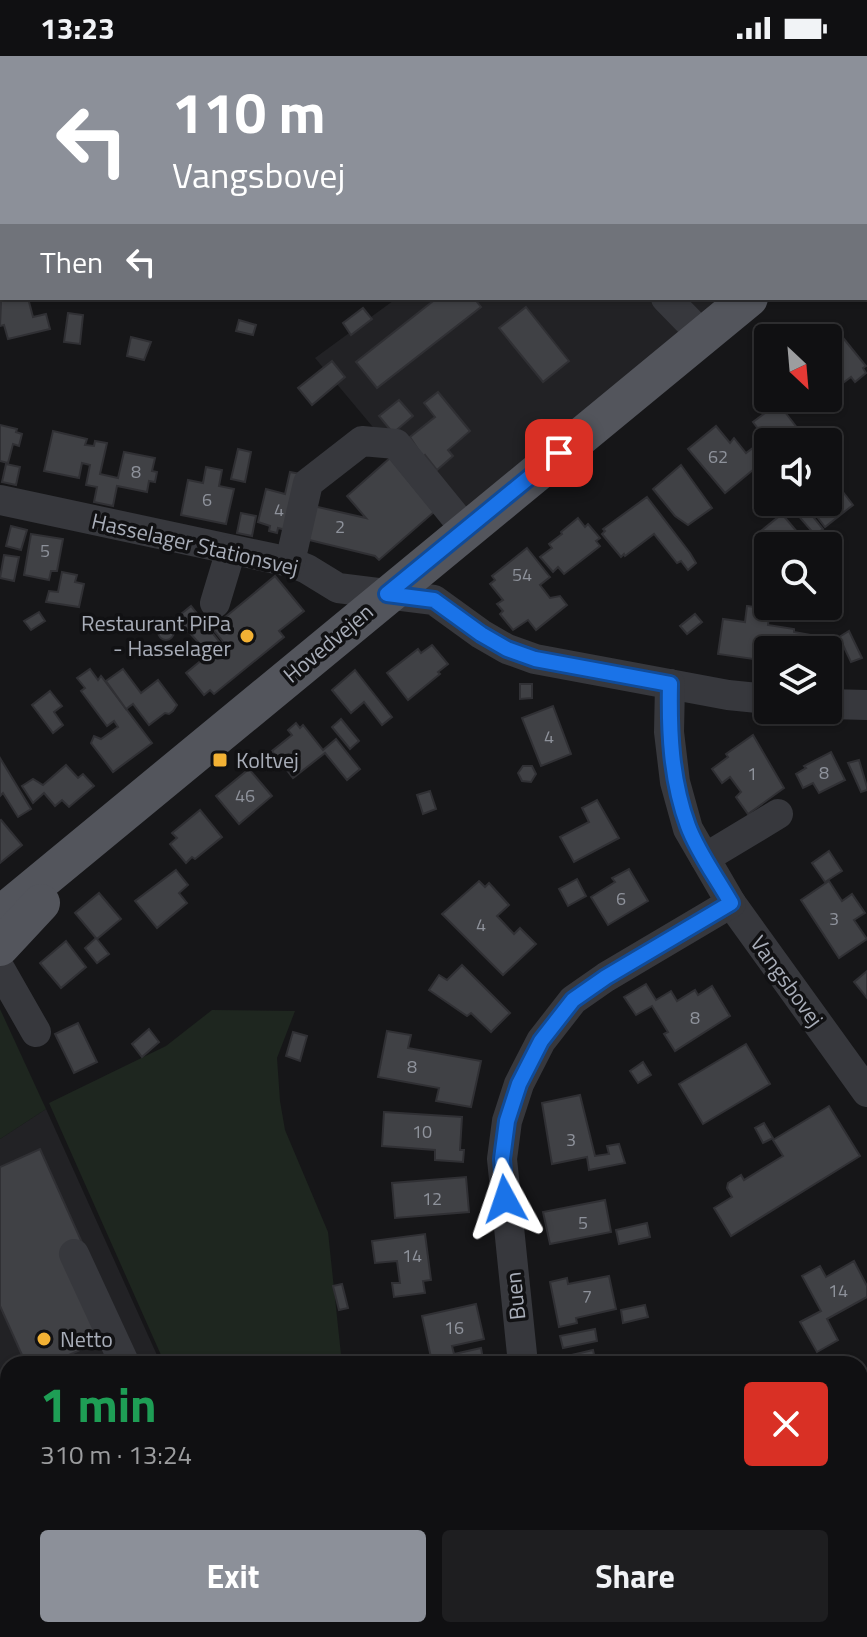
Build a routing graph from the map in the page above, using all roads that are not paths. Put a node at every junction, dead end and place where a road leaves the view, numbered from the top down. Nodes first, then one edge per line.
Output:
1 (668, 300) edge
2 (747, 300) edge
3 (703, 336) junction
4 (0, 500) edge
5 (466, 530) junction
6 (231, 550) junction
7 (290, 562) junction
8 (387, 594) junction
9 (215, 603) dead end
10 (670, 684) junction
11 (754, 697) edge
12 (842, 704) edge
13 (867, 705) edge
14 (131, 808) junction
15 (778, 814) dead end
16 (705, 858) junction
17 (731, 903) junction
18 (0, 915) edge
19 (0, 947) edge
20 (0, 969) edge
21 (36, 1032) dead end
22 (867, 1092) edge
23 (74, 1254) dead end
24 (118, 1356) edge
25 (522, 1356) edge

1 - 3 street
2 - 3 main road, Hovedvejen
3 - 5 main road, Hovedvejen
4 - 6 street, Hasselager Stationsvej
5 - 7 street
5 - 8 main road, Hovedvejen
6 - 7 street, Hasselager Stationsvej
6 - 9 street
7 - 8 street, Hasselager Stationsvej
8 - 10 street
8 - 14 main road, Hovedvejen
10 - 11 street
10 - 16 street, Vangsbovej
12 - 13 street
14 - 18 main road, Hovedvejen
14 - 19 main road, Hovedvejen
15 - 16 street
16 - 17 street, Vangsbovej
17 - 22 street, Vangsbovej
17 - 25 street, Buen
20 - 21 street
23 - 24 street

